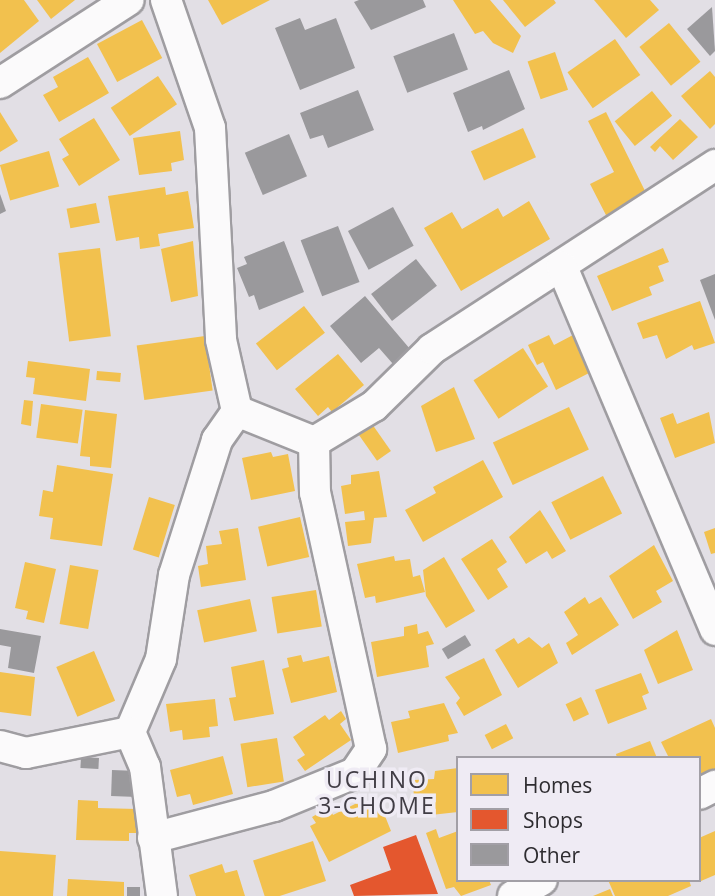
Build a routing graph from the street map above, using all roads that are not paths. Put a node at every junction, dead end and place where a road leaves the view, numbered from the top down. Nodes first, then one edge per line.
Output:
1 (129, 0) edge
2 (166, 0) edge
3 (0, 83) edge
4 (715, 165) edge
5 (562, 267) junction
6 (237, 411) junction
7 (314, 442) junction
8 (715, 631) edge
9 (130, 732) junction
10 (0, 746) edge
11 (153, 838) junction
12 (538, 882) edge
13 (162, 896) edge
14 (513, 896) edge

1 - 3 street
2 - 6 street
4 - 5 street
5 - 7 street
5 - 8 street
6 - 7 street
6 - 9 street
7 - 11 street
9 - 10 street
9 - 11 street
11 - 13 street
12 - 14 street

